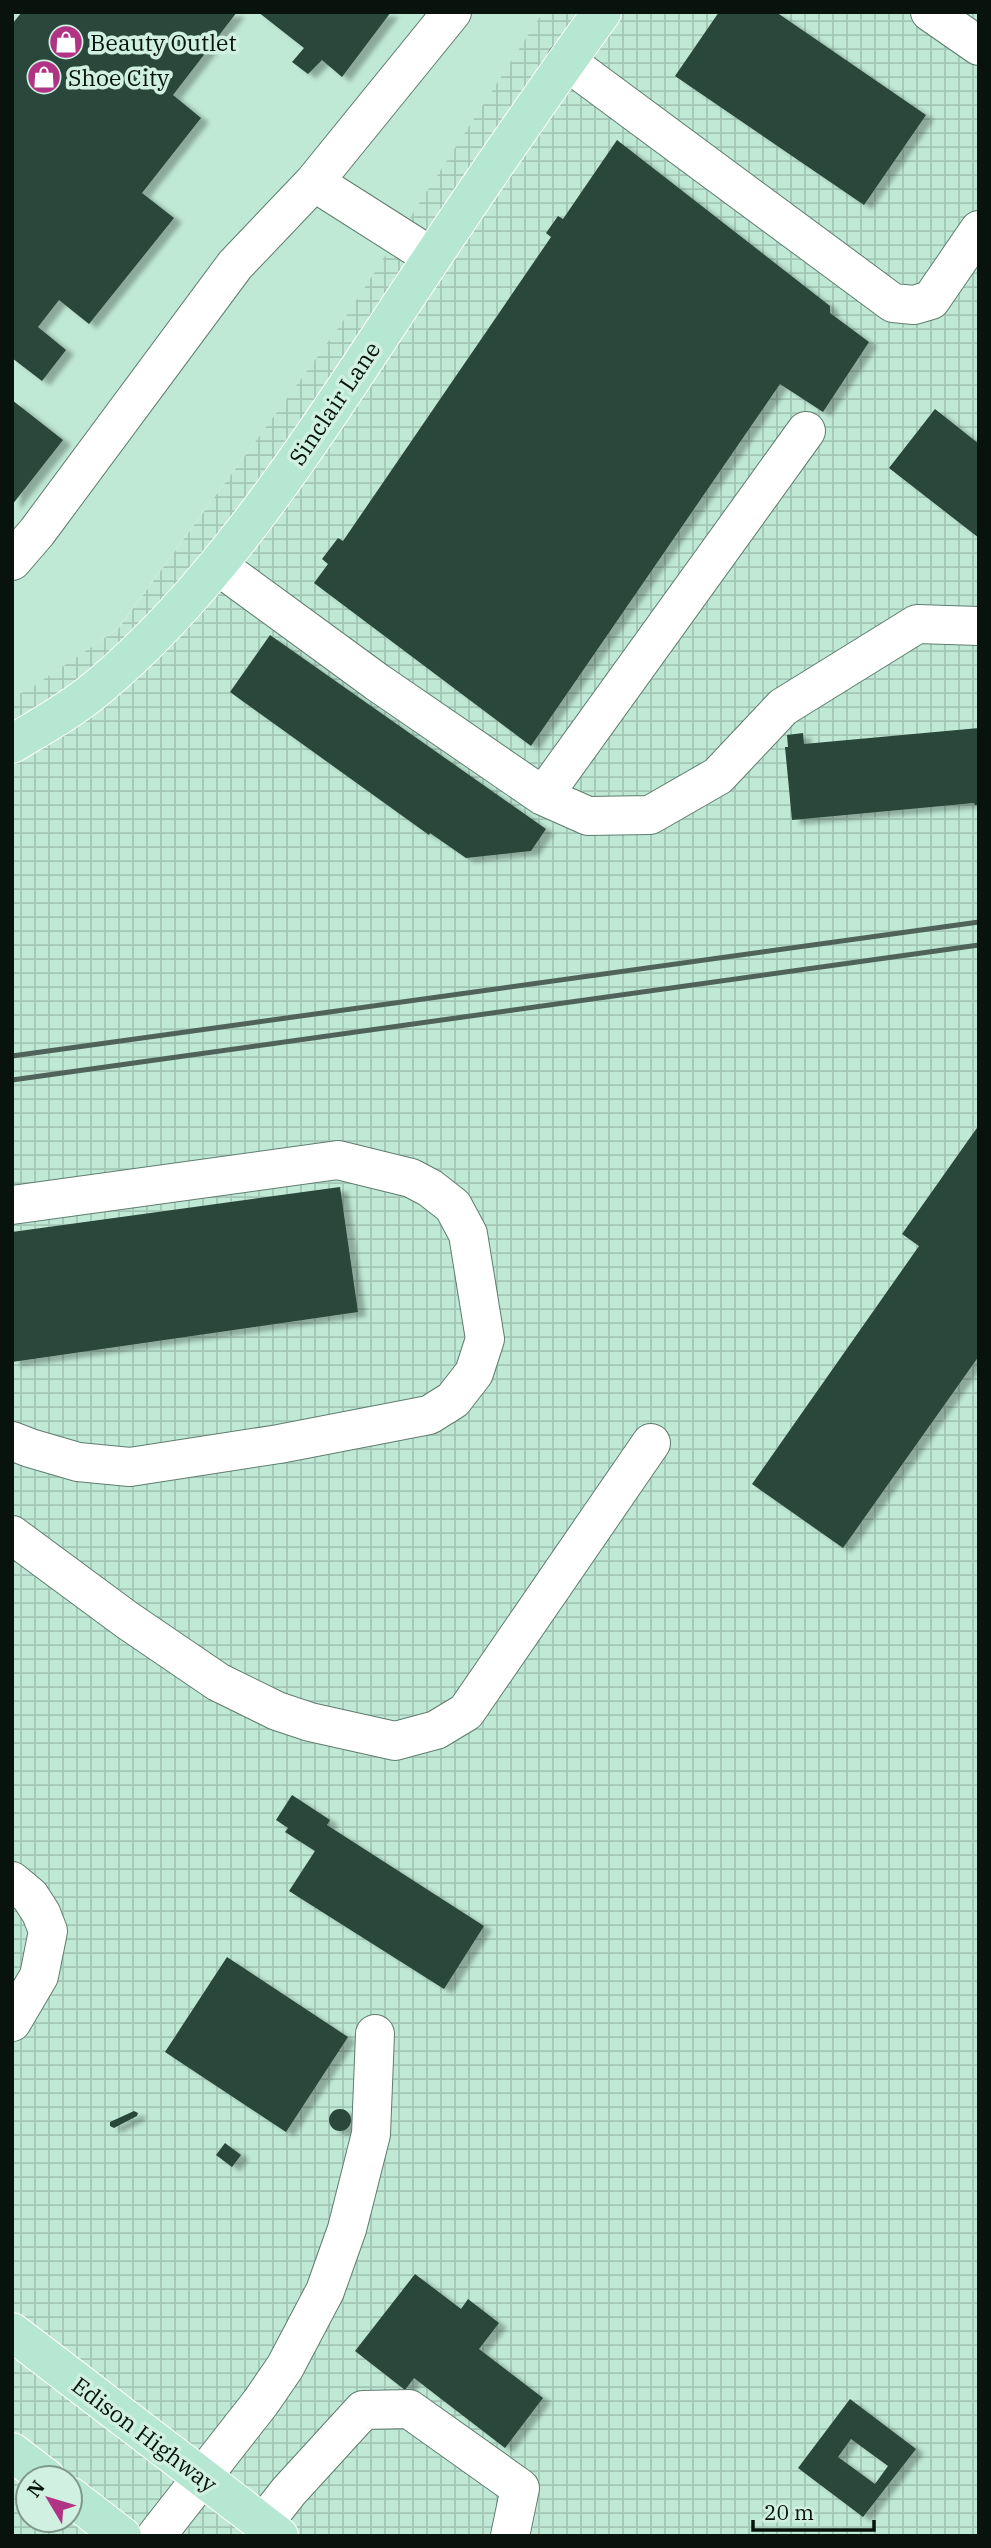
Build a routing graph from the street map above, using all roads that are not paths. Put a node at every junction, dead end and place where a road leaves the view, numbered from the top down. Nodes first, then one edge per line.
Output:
1 (452, 12) edge
2 (601, 12) edge
3 (930, 12) edge
4 (979, 46) edge
5 (566, 61) junction
6 (314, 182) junction
7 (979, 230) edge
8 (432, 257) junction
9 (806, 431) dead end
10 (12, 561) edge
11 (217, 565) junction
12 (979, 626) edge
13 (12, 744) edge
14 (543, 796) junction
15 (12, 1205) edge
16 (12, 1441) edge
17 (651, 1443) dead end
18 (12, 1535) edge
19 (12, 1881) edge
20 (12, 2022) edge
21 (375, 2034) dead end
22 (12, 2332) edge
23 (12, 2452) edge
24 (28, 2464) edge
25 (201, 2477) junction
26 (84, 2507) edge
27 (271, 2530) edge
28 (121, 2536) edge
29 (156, 2536) edge
30 (510, 2536) edge

1 - 6 lane
2 - 5 main road, Sinclair Lane
3 - 4 lane
5 - 7 lane
5 - 8 main road, Sinclair Lane
6 - 8 lane
6 - 10 lane
8 - 11 main road, Sinclair Lane
9 - 14 lane
11 - 13 main road, Sinclair Lane
11 - 14 lane
12 - 14 lane
15 - 16 lane
17 - 18 lane
19 - 20 lane
21 - 25 lane
22 - 25 main road, Edison Highway
23 - 24 main road
25 - 27 main road, Edison Highway
25 - 29 lane
26 - 28 main road
27 - 30 lane

